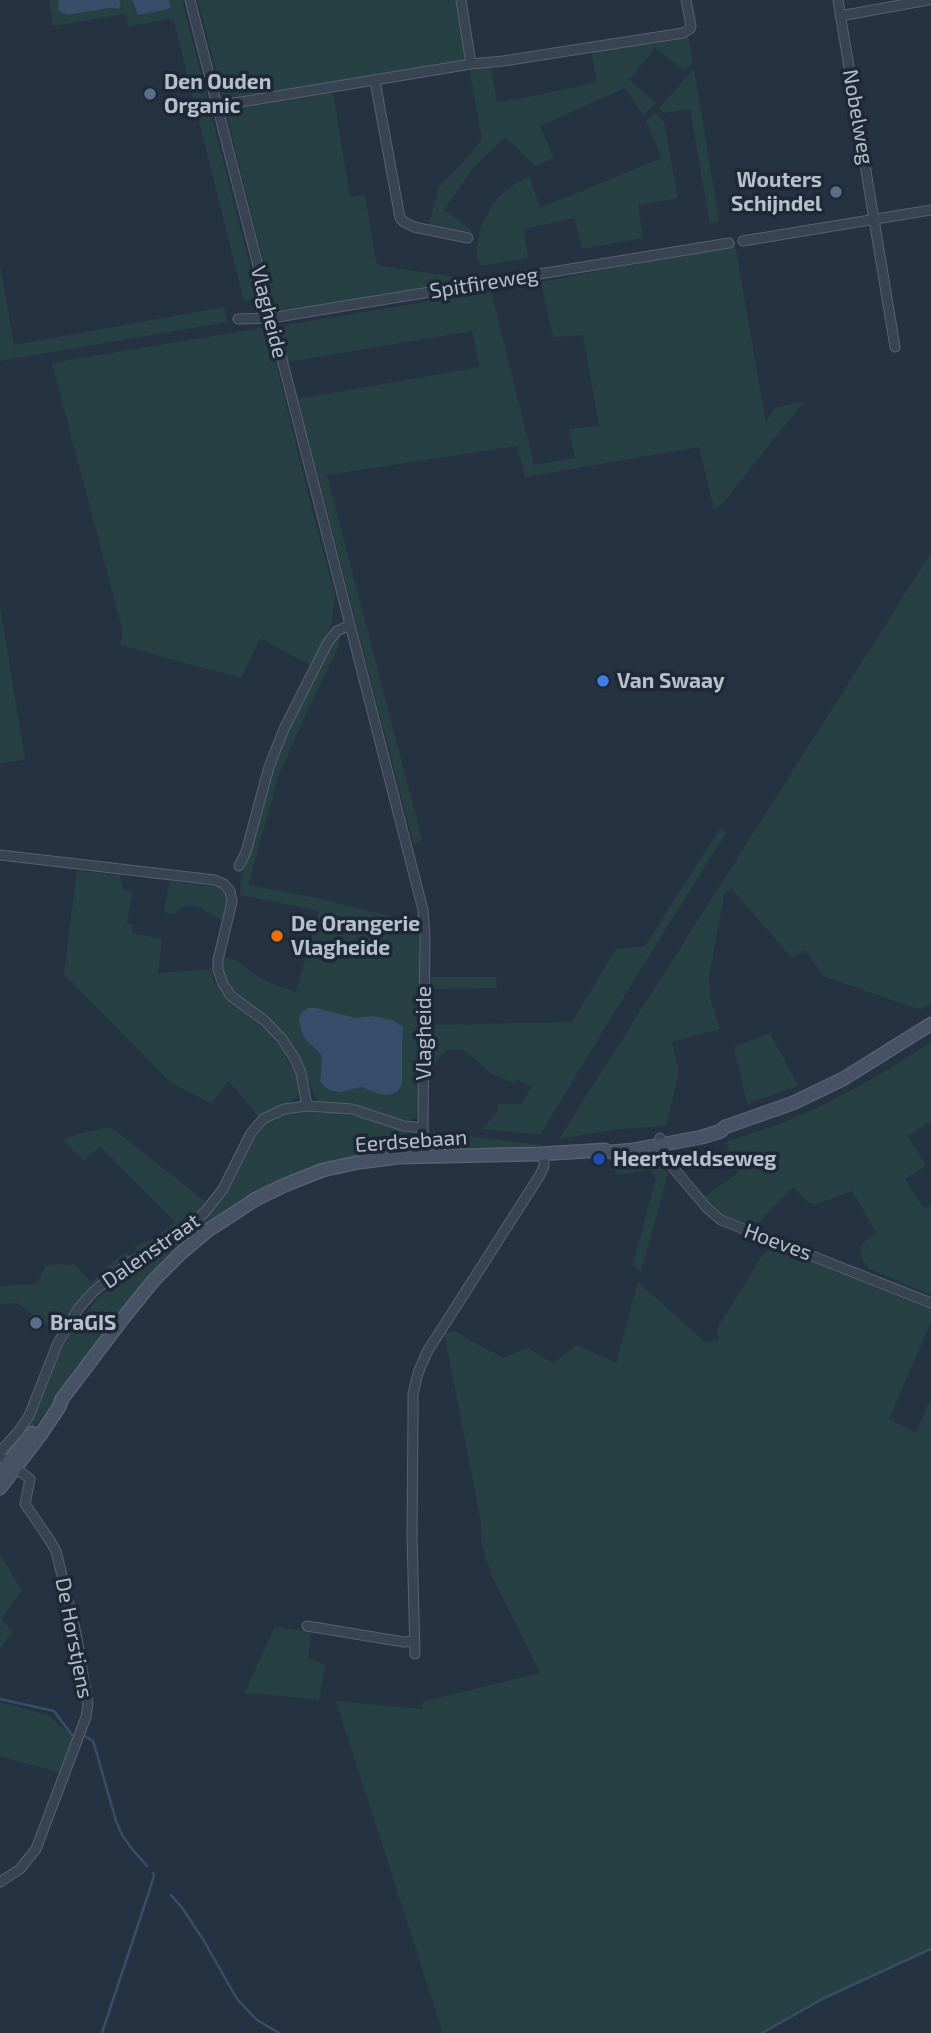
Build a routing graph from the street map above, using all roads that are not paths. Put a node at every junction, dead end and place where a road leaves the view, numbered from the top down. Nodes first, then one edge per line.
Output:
1 (190, 0) edge
2 (461, 0) edge
3 (686, 0) edge
4 (838, 0) edge
5 (928, 0) edge
6 (840, 16) junction
7 (471, 64) junction
8 (375, 81) junction
9 (217, 106) junction
10 (931, 210) edge
11 (875, 219) junction
12 (468, 238) dead end
13 (743, 241) dead end
14 (729, 243) dead end
15 (271, 318) junction
16 (238, 319) dead end
17 (895, 347) dead end
18 (349, 625) junction
19 (0, 855) edge
20 (239, 866) dead end
21 (931, 1024) edge
22 (307, 1106) junction
23 (423, 1128) junction
24 (661, 1142) junction
25 (544, 1154) junction
26 (425, 1156) junction
27 (931, 1303) edge
28 (6, 1460) edge
29 (0, 1474) edge
30 (0, 1489) edge
31 (307, 1626) dead end
32 (414, 1641) junction
33 (415, 1654) dead end
34 (0, 1882) edge

1 - 9 street, Vlagheide
2 - 7 street
3 - 7 street
4 - 6 street, Nobelweg
5 - 6 street
6 - 11 street, Nobelweg
7 - 8 street
8 - 9 street
8 - 12 street
9 - 15 street, Vlagheide
10 - 11 street
11 - 13 street
11 - 17 street, Nobelweg
14 - 15 street, Spitfireweg
15 - 16 street, Spitfireweg
15 - 18 street, Vlagheide
18 - 20 street
18 - 23 street, Vlagheide
19 - 22 street
21 - 24 main road, Eerdsebaan
22 - 23 street, Dalenstraat
22 - 28 street, Dalenstraat
23 - 26 street, Vlagheide
24 - 25 main road, Eerdsebaan
24 - 27 street, Hoeves
25 - 26 main road, Eerdsebaan
25 - 32 street
26 - 28 main road, Eerdsebaan
28 - 29 main road, Eerdsebaan
28 - 30 main road, Eerdsebaan
28 - 34 street, De Horstjens
31 - 32 street
32 - 33 street

